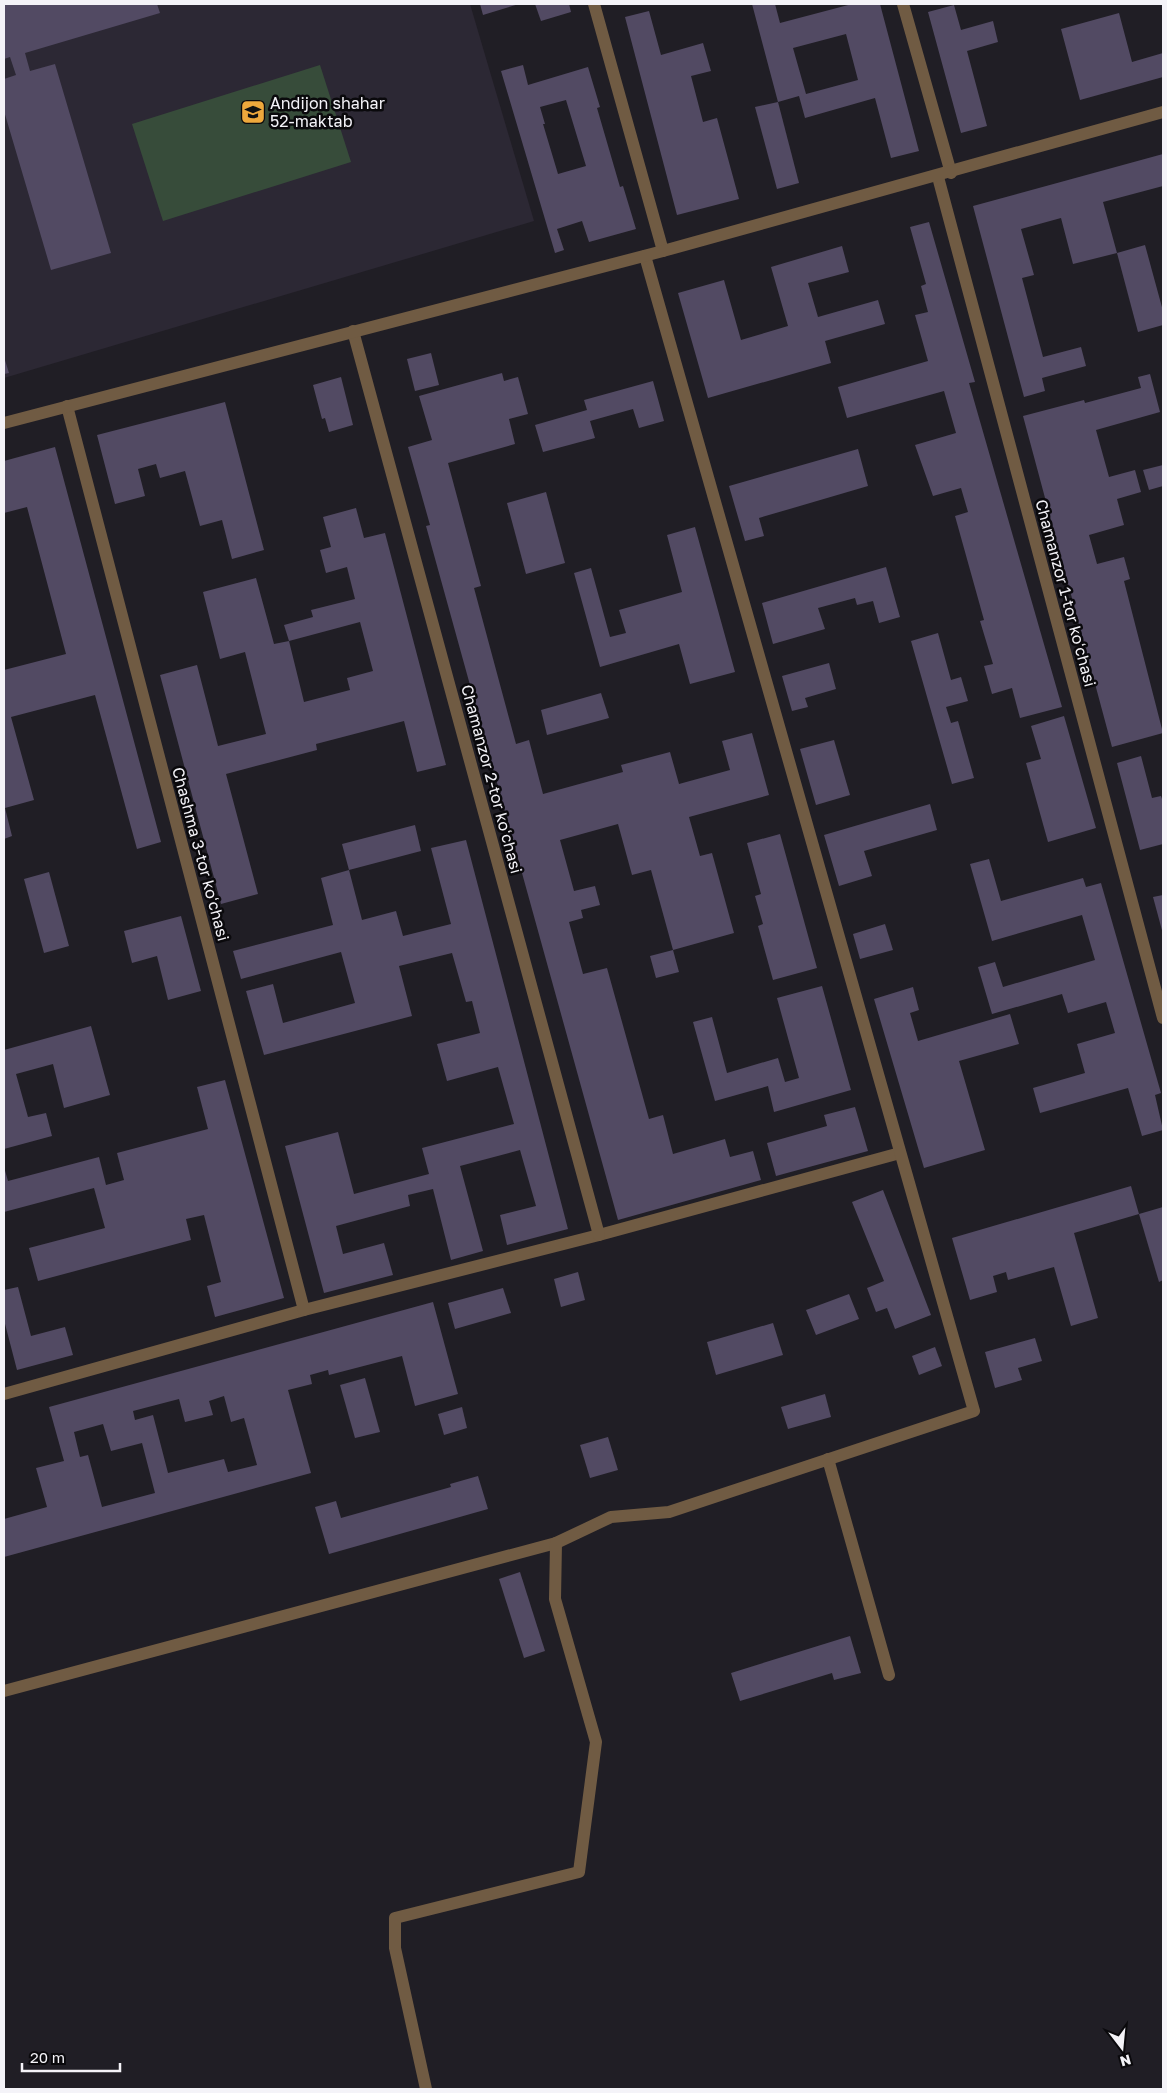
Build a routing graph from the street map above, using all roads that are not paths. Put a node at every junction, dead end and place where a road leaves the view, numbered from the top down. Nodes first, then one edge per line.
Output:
1 (594, 4) edge
2 (903, 4) edge
3 (1163, 112) edge
4 (951, 173) junction
5 (938, 177) junction
6 (663, 252) junction
7 (645, 256) junction
8 (354, 331) junction
9 (67, 406) junction
10 (4, 423) edge
11 (1163, 1018) edge
12 (900, 1153) junction
13 (599, 1235) junction
14 (304, 1310) junction
15 (4, 1394) edge
16 (828, 1459) junction
17 (556, 1543) junction
18 (889, 1675) dead end
19 (4, 1692) edge
20 (426, 2089) edge

1 - 6 street
2 - 4 street
3 - 4 street
4 - 5 street
5 - 6 street
5 - 11 street, Chamanzor 1-tor koʻchasi
6 - 7 street
7 - 8 street
7 - 12 street
8 - 9 street
8 - 13 street, Chamanzor 2-tor koʻchasi
9 - 10 street
9 - 14 street, Chashma 3-tor koʻchasi
12 - 13 street
12 - 16 street
13 - 14 street
14 - 15 street
16 - 17 street
16 - 18 street
17 - 19 street
17 - 20 street

